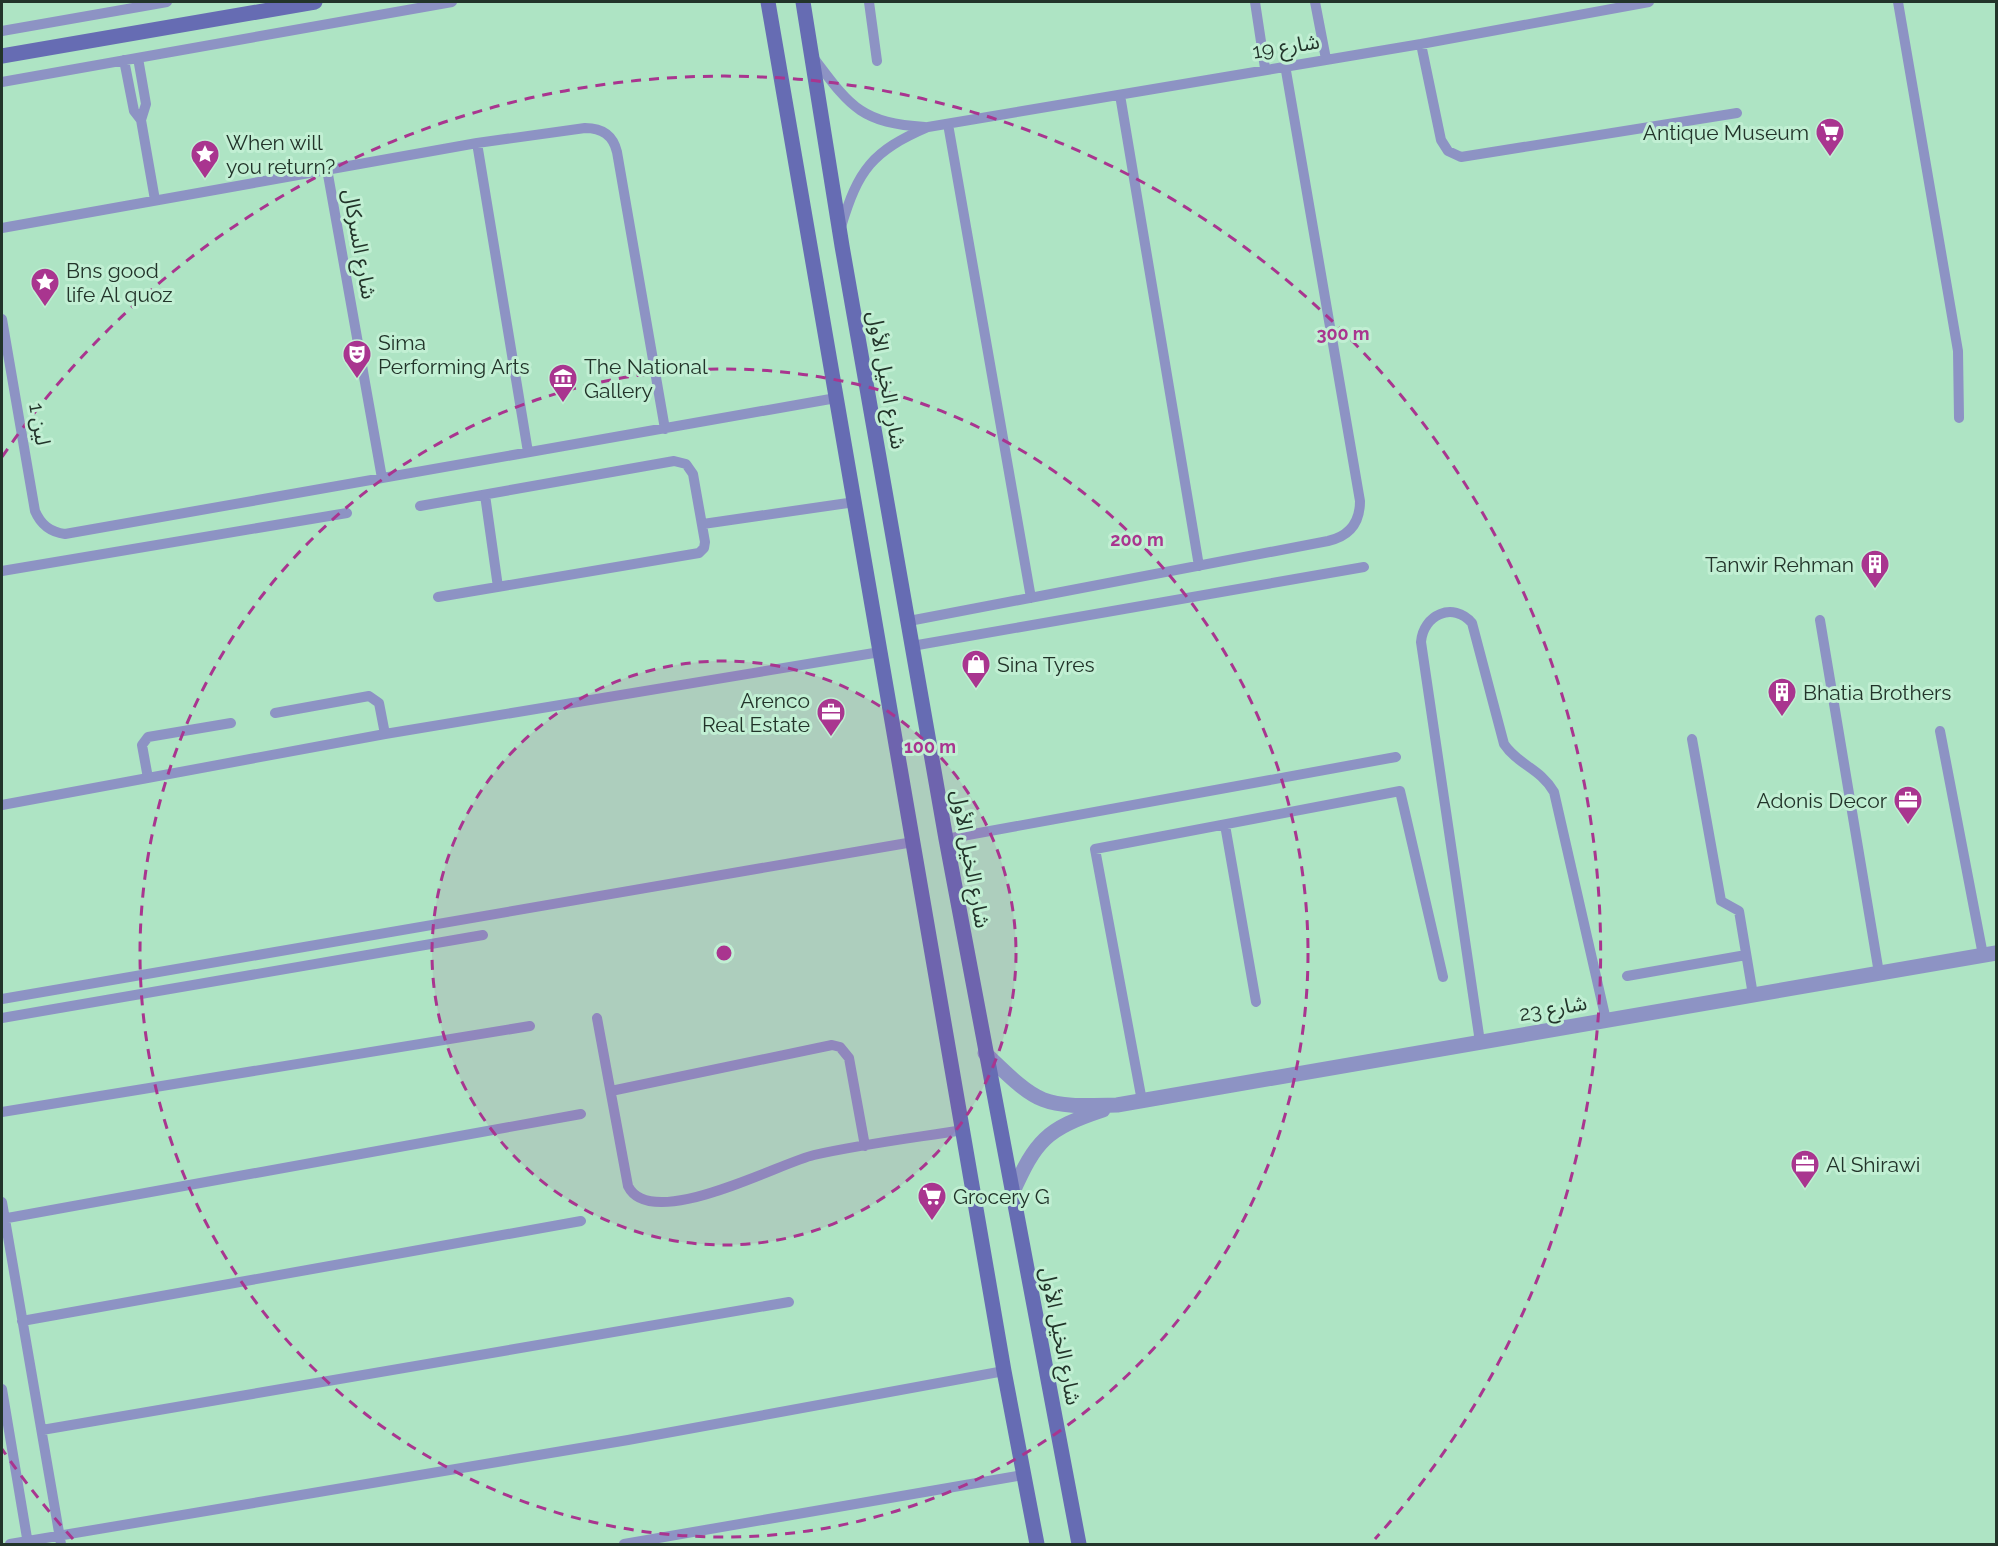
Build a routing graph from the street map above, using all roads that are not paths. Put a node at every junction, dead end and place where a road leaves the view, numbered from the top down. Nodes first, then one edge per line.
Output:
1 (167, 2) edge
2 (315, 2) edge
3 (452, 2) edge
4 (768, 2) edge
5 (802, 2) edge
6 (869, 2) edge
7 (1255, 2) edge
8 (1315, 2) edge
9 (1649, 2) edge
10 (1898, 2) edge
11 (266, 6) edge
12 (2, 31) edge
13 (1421, 44) junction
14 (810, 54) junction
15 (2, 56) edge
16 (138, 58) junction
17 (1326, 59) junction
18 (124, 60) junction
19 (878, 61) dead end
20 (1285, 65) junction
21 (1265, 68) junction
22 (2, 82) edge
23 (1120, 95) junction
24 (1737, 113) dead end
25 (141, 120) junction
26 (948, 124) junction
27 (928, 128) junction
28 (477, 143) junction
29 (327, 169) junction
30 (155, 200) junction
31 (2, 228) edge
32 (840, 234) junction
33 (2, 319) edge
34 (836, 398) junction
35 (1959, 418) dead end
36 (665, 429) junction
37 (528, 452) junction
38 (382, 478) junction
39 (485, 495) junction
40 (855, 502) junction
41 (420, 506) dead end
42 (347, 513) dead end
43 (703, 524) junction
44 (1199, 566) junction
45 (1364, 567) dead end
46 (2, 572) edge
47 (498, 587) junction
48 (438, 597) dead end
49 (1031, 598) junction
50 (1820, 620) dead end
51 (909, 621) junction
52 (912, 646) junction
53 (880, 652) junction
54 (275, 713) dead end
55 (231, 723) dead end
56 (1940, 731) dead end
57 (385, 734) junction
58 (1692, 740) dead end
59 (1396, 757) dead end
60 (148, 778) junction
61 (2, 805) edge
62 (1225, 825) junction
63 (946, 839) junction
64 (913, 842) junction
65 (483, 935) dead end
66 (1990, 954) edge
67 (1746, 955) junction
68 (1880, 973) junction
69 (1627, 976) dead end
70 (1443, 977) dead end
71 (1753, 995) junction
72 (2, 999) edge
73 (1256, 1002) dead end
74 (2, 1018) edge
75 (597, 1018) dead end
76 (1606, 1020) junction
77 (530, 1026) dead end
78 (1480, 1042) junction
79 (985, 1053) junction
80 (610, 1091) junction
81 (1142, 1101) junction
82 (1117, 1105) junction
83 (2, 1112) edge
84 (581, 1114) dead end
85 (963, 1130) junction
86 (865, 1146) junction
87 (1012, 1194) junction
88 (2, 1202) edge
89 (3, 1218) edge
90 (580, 1221) dead end
91 (789, 1302) dead end
92 (22, 1321) junction
93 (1004, 1371) junction
94 (2, 1389) edge
95 (42, 1430) junction
96 (1023, 1475) junction
97 (61, 1540) edge
98 (28, 1543) edge
99 (10, 1545) edge
100 (624, 1545) edge
101 (1037, 1545) edge
102 (1079, 1545) edge

1 - 12 lane
2 - 11 main road
3 - 16 lane
4 - 34 main road
5 - 14 main road, شارع الخيل الأول
6 - 19 lane
7 - 21 lane
8 - 17 lane
9 - 13 lane, شارع 19
10 - 35 lane
11 - 15 main road
13 - 17 lane, شارع 19
13 - 24 lane
14 - 27 lane, شارع 19
14 - 32 main road, شارع الخيل الأول
16 - 18 lane
16 - 25 lane
17 - 20 lane, شارع 19
18 - 22 lane
18 - 25 lane
20 - 21 lane, شارع 19
20 - 44 lane
21 - 23 lane, شارع 19
23 - 26 lane, شارع 19
23 - 44 lane
25 - 30 lane
26 - 27 lane, شارع 19
26 - 49 lane
27 - 32 lane, شارع 19
28 - 29 lane, شارع السركال
28 - 36 lane, شارع السركال
28 - 37 lane
29 - 30 lane
29 - 38 lane, شارع السركال
30 - 31 lane
32 - 51 main road, شارع الخيل الأول
33 - 38 lane, لين 1
34 - 36 lane
34 - 40 main road
36 - 37 lane
37 - 38 lane
39 - 41 lane
39 - 43 lane
39 - 47 lane
40 - 43 lane
40 - 53 main road
42 - 46 lane
43 - 47 lane
44 - 49 lane
45 - 52 lane
47 - 48 lane
49 - 51 lane
50 - 68 lane
51 - 52 main road, شارع الخيل الأول
52 - 63 main road, شارع الخيل الأول
53 - 57 lane
53 - 64 main road
54 - 57 lane
55 - 60 lane
56 - 66 lane
57 - 60 lane
58 - 67 lane
59 - 63 lane
60 - 61 lane
62 - 70 lane
62 - 73 lane
62 - 81 lane
63 - 79 main road, شارع الخيل الأول
64 - 72 lane
64 - 85 main road
65 - 74 lane
66 - 68 street, شارع 23
67 - 69 lane
67 - 71 lane
68 - 71 street, شارع 23
71 - 76 street, شارع 23
75 - 80 lane
76 - 78 street, شارع 23
76 - 78 lane
77 - 83 lane
78 - 81 street, شارع 23
79 - 82 street, شارع 23
79 - 87 main road, شارع الخيل الأول
80 - 86 lane
80 - 86 lane
81 - 82 street, شارع 23
82 - 87 street, شارع 23
84 - 89 lane
85 - 86 lane
85 - 93 main road
87 - 102 main road, شارع الخيل الأول
88 - 89 lane
89 - 92 lane
90 - 92 lane
91 - 95 lane
92 - 95 lane
93 - 96 main road
93 - 97 lane
94 - 98 lane
95 - 97 lane
96 - 100 lane
96 - 101 main road
97 - 98 lane
98 - 99 lane

